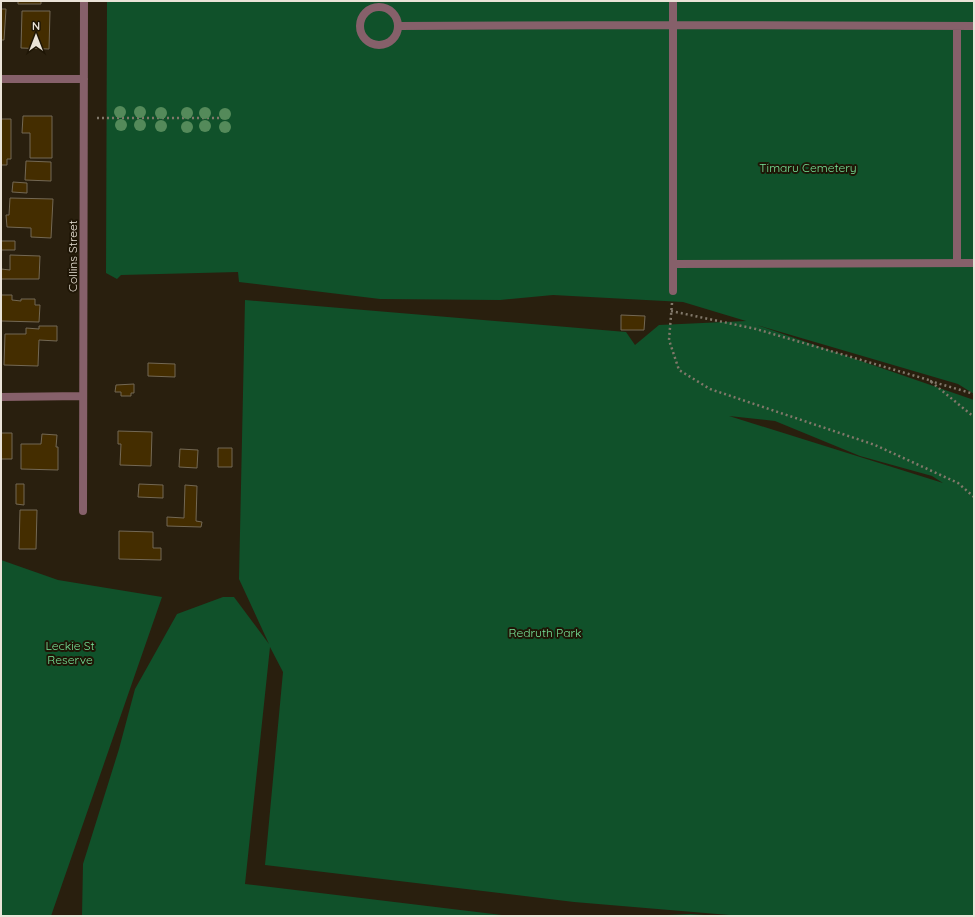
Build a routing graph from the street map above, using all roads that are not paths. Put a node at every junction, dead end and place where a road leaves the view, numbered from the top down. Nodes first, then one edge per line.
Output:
1 (84, 1) edge
2 (673, 1) edge
3 (379, 4) edge
4 (673, 25) junction
5 (398, 26) junction
6 (957, 26) junction
7 (974, 26) edge
8 (1, 79) edge
9 (84, 79) junction
10 (957, 263) junction
11 (974, 263) edge
12 (673, 264) junction
13 (673, 292) road end
14 (1, 396) edge
15 (83, 396) junction
16 (83, 511) dead end

1 - 9 street, Collins Street
2 - 4 street
3 - 5 street
3 - 5 street
4 - 5 street
4 - 6 street
4 - 12 street
6 - 7 street
6 - 10 street
8 - 9 street
9 - 15 street, Collins Street
10 - 11 street
10 - 12 street
12 - 13 street
14 - 15 street
15 - 16 street, Collins Street

